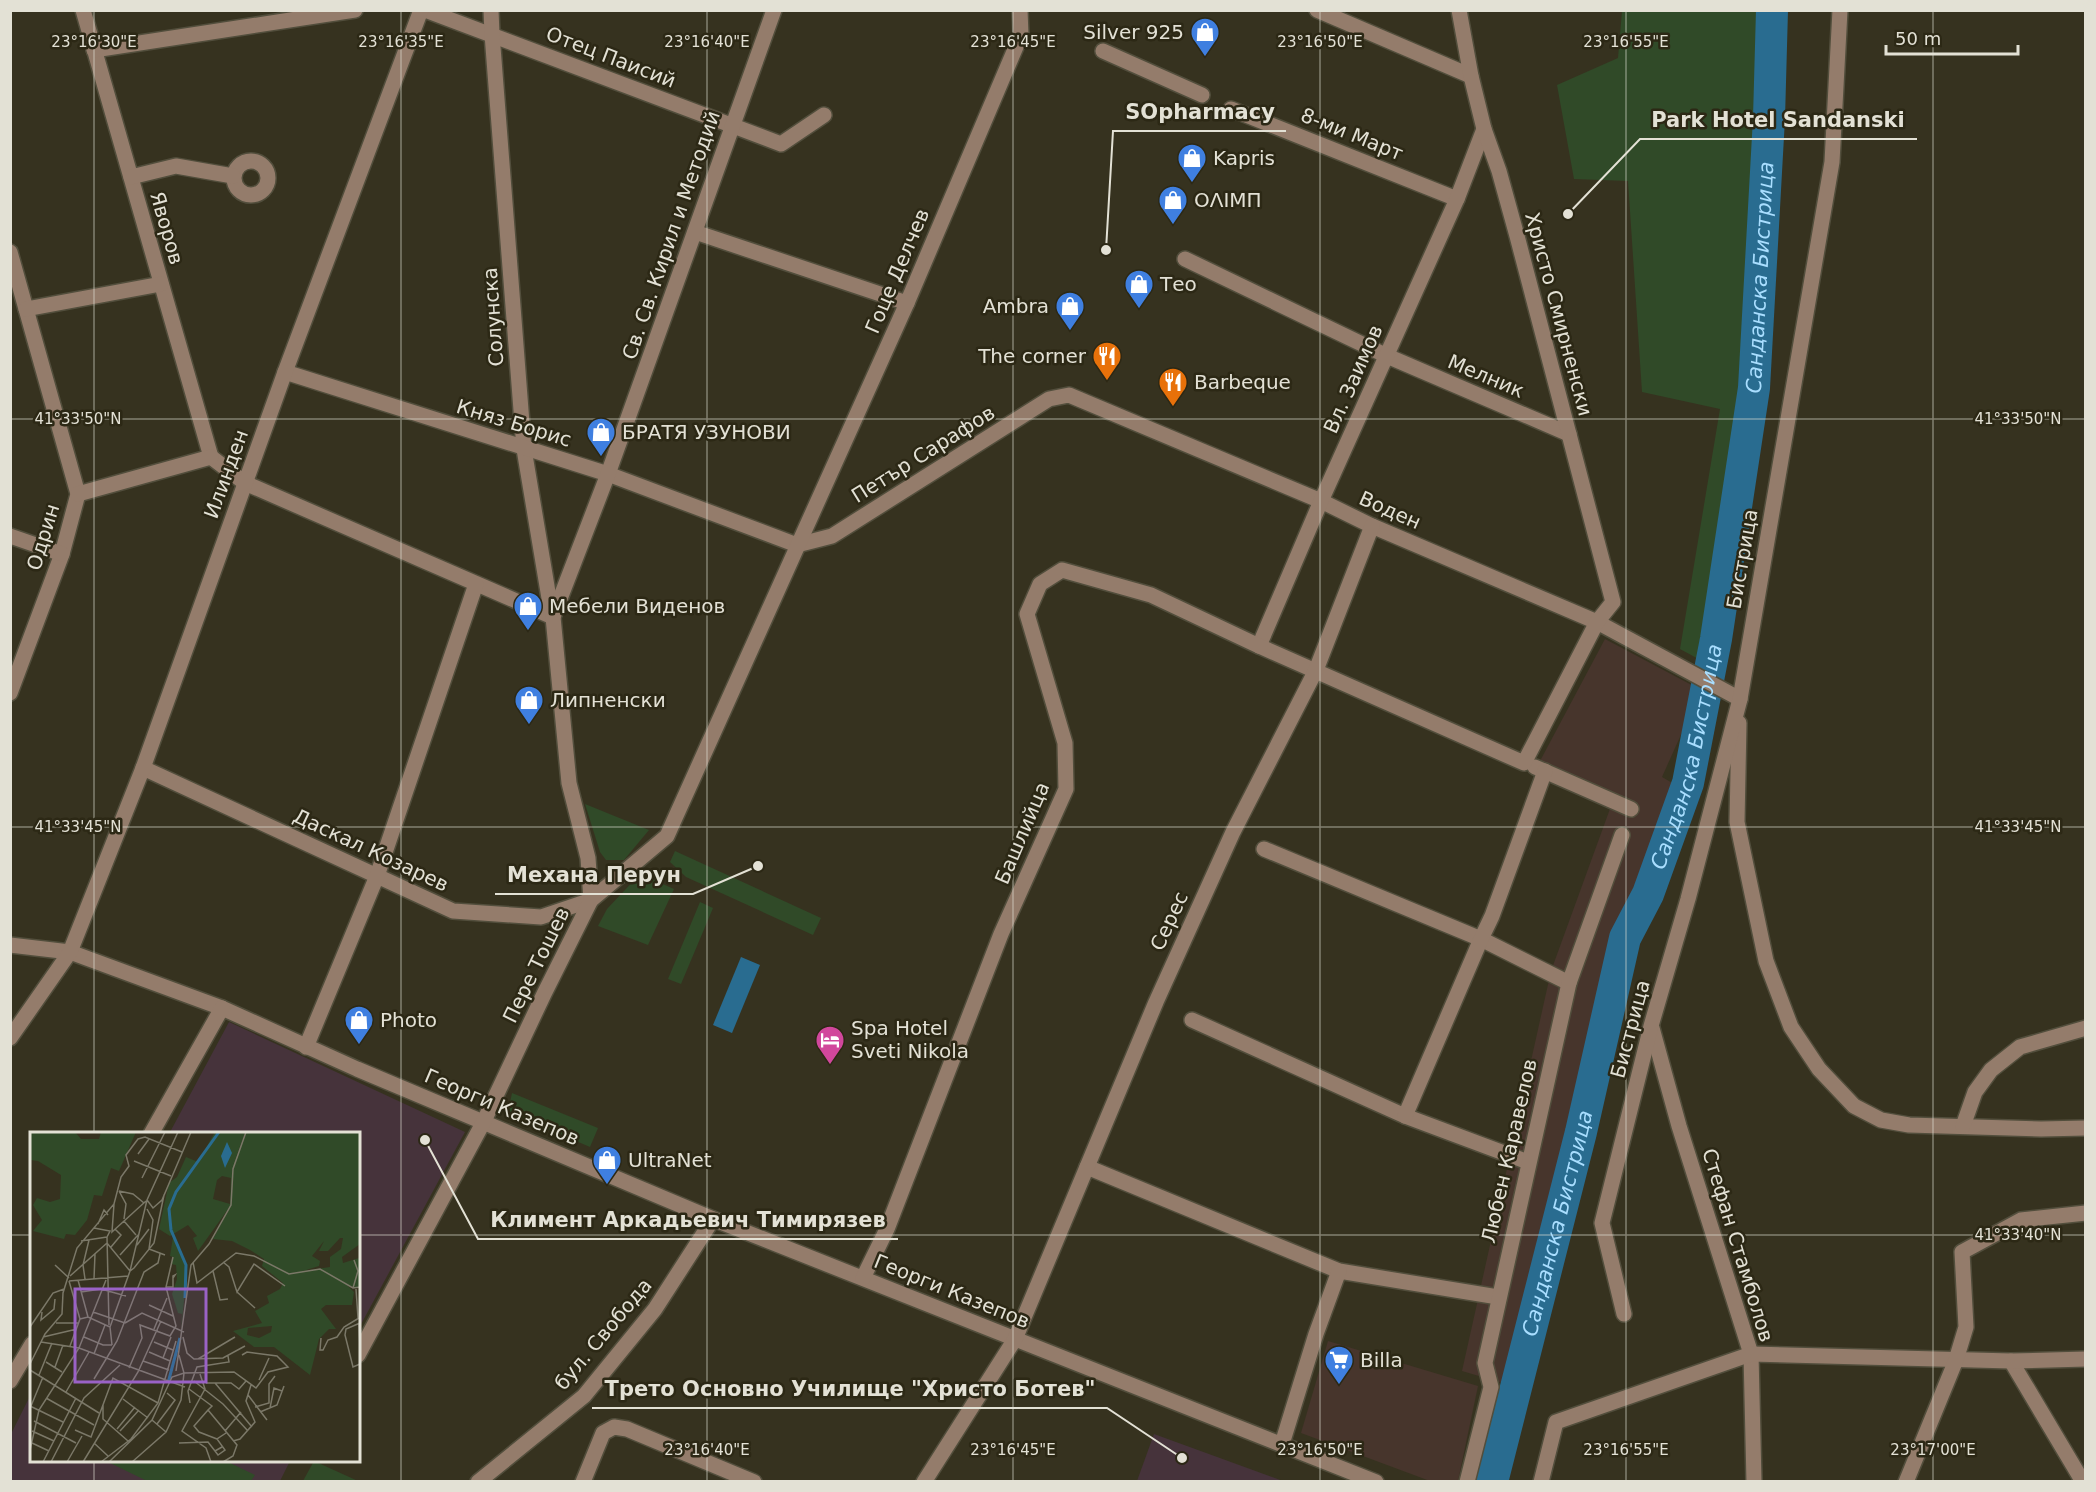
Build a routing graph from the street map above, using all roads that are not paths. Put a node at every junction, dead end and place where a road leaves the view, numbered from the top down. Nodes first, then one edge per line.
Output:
1 (83, 10) edge
2 (355, 10) edge
3 (423, 10) edge
4 (491, 10) edge
5 (774, 10) edge
6 (1020, 10) edge
7 (1317, 10) edge
8 (1459, 10) edge
9 (1840, 10) edge
10 (492, 34) junction
11 (94, 50) junction
12 (1103, 51) dead end
13 (1471, 76) junction
14 (1202, 95) dead end
15 (1232, 109) dead end
16 (824, 115) dead end
17 (732, 126) junction
18 (1484, 129) junction
19 (233, 176) dead end
20 (131, 177) junction
21 (1457, 199) junction
22 (695, 232) junction
23 (10, 252) edge
24 (1185, 259) dead end
25 (161, 284) junction
26 (907, 303) junction
27 (27, 309) junction
28 (1387, 356) junction
29 (285, 372) junction
30 (1069, 395) joint
31 (1569, 434) junction
32 (524, 448) junction
33 (211, 457) junction
34 (608, 474) junction
35 (245, 483) junction
36 (78, 494) junction
37 (1321, 501) junction
38 (1372, 526) junction
39 (10, 536) edge
40 (797, 545) junction
41 (62, 554) junction
42 (476, 584) junction
43 (553, 617) junction
44 (1598, 622) junction
45 (1260, 646) junction
46 (27, 648) junction
47 (10, 652) edge
48 (1316, 670) junction
49 (10, 693) edge
50 (1740, 699) junction
51 (1524, 763) junction
52 (143, 768) junction
53 (1545, 771) junction
54 (1631, 809) dead end
55 (1622, 835) dead end
56 (1264, 849) dead end
57 (377, 876) junction
58 (591, 900) junction
59 (1480, 939) junction
60 (10, 945) edge
61 (70, 952) junction
62 (1569, 983) junction
63 (222, 1008) junction
64 (1192, 1020) dead end
65 (1651, 1026) junction
66 (2085, 1028) edge
67 (10, 1038) edge
68 (306, 1047) junction
69 (1405, 1116) junction
70 (483, 1123) junction
71 (1963, 1126) junction
72 (2085, 1128) edge
73 (152, 1132) edge
74 (1528, 1162) junction
75 (1087, 1167) junction
76 (2085, 1213) edge
77 (713, 1219) junction
78 (1339, 1271) junction
79 (863, 1278) junction
80 (1498, 1297) junction
81 (1623, 1314) dead end
82 (1015, 1339) junction
83 (30, 1347) edge
84 (360, 1351) edge
85 (1751, 1354) junction
86 (2085, 1359) edge
87 (1956, 1360) junction
88 (2011, 1361) junction
89 (10, 1381) edge
90 (1282, 1444) junction
91 (478, 1482) edge
92 (583, 1482) edge
93 (754, 1482) edge
94 (924, 1482) edge
95 (1376, 1482) edge
96 (1467, 1482) edge
97 (1541, 1482) edge
98 (1754, 1482) edge
99 (1906, 1482) edge
100 (2083, 1482) edge

1 - 11 street, Яворов
2 - 11 street
3 - 10 street, Отец Паисий
3 - 29 street, Илинден
4 - 10 street, Солунска
5 - 17 street, Св. Св. Кирил и Методий
6 - 26 street, Гоце Делчев
7 - 13 street
8 - 13 street, Христо Смирненски
9 - 50 street, Бистрица
10 - 17 street, Отец Паисий
10 - 32 street, Солунска
11 - 20 street, Яворов
12 - 14 street
13 - 18 street, Христо Смирненски
15 - 21 street, 8-ми Март
16 - 17 street, Отец Паисий
17 - 22 street, Св. Св. Кирил и Методий
18 - 21 street, Вл. Заимов
18 - 31 street, Христо Смирненски
19 - 20 street
20 - 25 street, Яворов
21 - 28 street, Вл. Заимов
22 - 26 street
22 - 34 street, Св. Св. Кирил и Методий
23 - 27 street, Одрин
24 - 28 street, Мелник
25 - 27 street
25 - 33 street, Яворов
26 - 40 street, Гоце Делчев
27 - 36 street, Одрин
28 - 31 street, Мелник
28 - 37 street, Вл. Заимов
29 - 32 street, Княз Борис
29 - 35 street, Илинден
30 - 37 street, Воден
30 - 40 street, Петър Сарафов
31 - 44 street, Христо Смирненски
32 - 34 street, Княз Борис
32 - 43 street, Солунска
33 - 35 street
33 - 36 street
34 - 40 street, Княз Борис
34 - 43 street, Св. Св. Кирил и Методий
35 - 42 street
35 - 52 street, Илинден
36 - 41 street, Одрин
37 - 38 street, Воден
37 - 45 street, Вл. Заимов
38 - 44 street, Воден
38 - 48 street, Серес
39 - 41 street
40 - 58 street, Пере Тошев
41 - 46 street, Одрин
42 - 43 street
42 - 57 street
43 - 58 street, Солунска
44 - 50 street, Воден
44 - 51 street
45 - 48 street, Башлийца
45 - 79 street, Башлийца
46 - 47 street
46 - 49 street, Одрин
48 - 51 street, Башлийца
48 - 75 street, Серес
50 - 65 street, Бистрица
50 - 71 street
51 - 53 street, Башлийца
52 - 57 street, Даскал Козарев
52 - 61 street, Илинден
53 - 54 street, Башлийца
53 - 59 street
55 - 62 street, Любен Каравелов
56 - 59 street
57 - 58 street, Даскал Козарев
57 - 68 street
58 - 70 street, Пере Тошев
59 - 62 street
59 - 69 street
60 - 61 street, Георги Казепов
61 - 63 street, Георги Казепов
61 - 67 street, Илинден
62 - 74 street, Любен Каравелов
63 - 68 street, Георги Казепов
63 - 73 street
64 - 69 street
65 - 81 street, Бистрица
65 - 85 street, Стефан Стамболов
66 - 71 street
68 - 70 street, Георги Казепов
69 - 74 street
70 - 77 street, Георги Казепов
70 - 84 street, Пере Тошев
71 - 72 street
74 - 80 street, Любен Каравелов
75 - 78 street
75 - 82 street, Серес
76 - 87 street
77 - 79 street, Георги Казепов
77 - 91 street, бул. Свобода
78 - 80 street
78 - 90 street
79 - 82 street, Георги Казепов
80 - 96 street, Любен Каравелов
82 - 90 street, Георги Казепов
82 - 94 street, Серес
83 - 89 street
85 - 87 street
85 - 97 street
85 - 98 street, Стефан Стамболов
86 - 88 street
87 - 88 street
87 - 99 street
88 - 100 street
90 - 95 street, Георги Казепов
92 - 93 street

